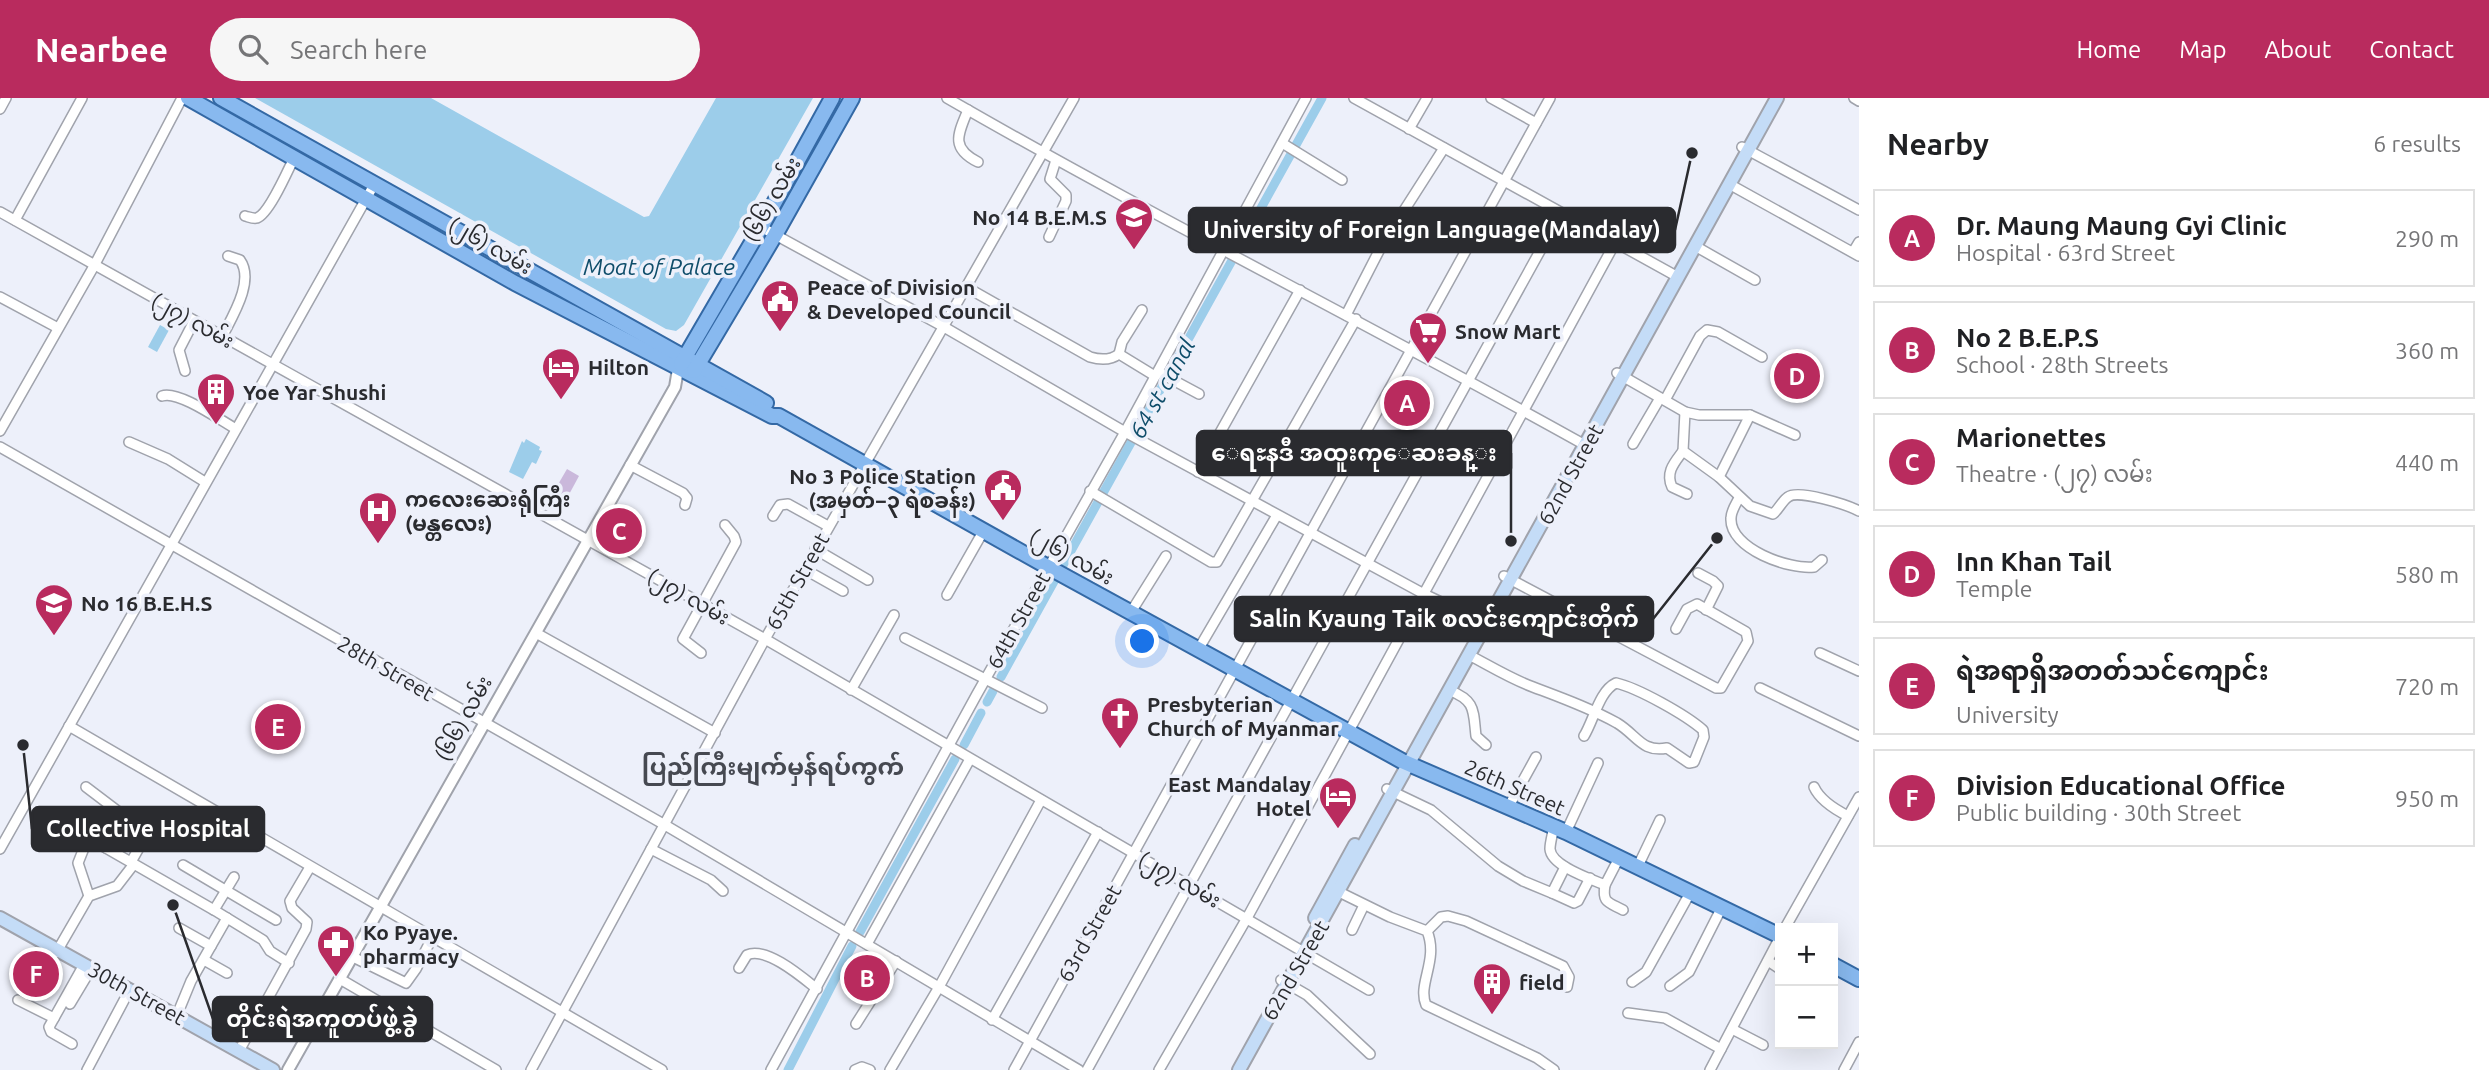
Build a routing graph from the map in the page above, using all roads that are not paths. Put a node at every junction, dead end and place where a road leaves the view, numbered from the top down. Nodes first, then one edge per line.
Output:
1 (6, 98) edge
2 (82, 98) edge
3 (182, 98) edge
4 (188, 98) edge
5 (221, 98) edge
6 (832, 98) edge
7 (852, 98) edge
8 (947, 98) edge
9 (1074, 98) edge
10 (1306, 98) edge
11 (1354, 98) edge
12 (1427, 98) edge
13 (1491, 98) edge
14 (1550, 98) edge
15 (1769, 98) edge
16 (1777, 98) edge
17 (1854, 98) edge
18 (1859, 101) edge
19 (0, 109) edge
20 (968, 110) junction
21 (1536, 123) junction
22 (1409, 129) junction
23 (1288, 147) junction
24 (1444, 148) junction
25 (1745, 148) junction
26 (1042, 153) junction
27 (294, 158) junction
28 (1056, 160) junction
29 (978, 162) dead end
30 (1342, 180) dead end
31 (1504, 181) junction
32 (375, 183) junction
33 (1729, 184) junction
34 (367, 199) junction
35 (1859, 210) edge
36 (0, 212) edge
37 (1561, 213) junction
38 (245, 216) dead end
39 (15, 220) junction
40 (761, 227) junction
41 (775, 235) junction
42 (1049, 237) dead end
43 (1859, 242) edge
44 (1615, 243) junction
45 (1695, 246) junction
46 (1230, 252) junction
47 (1856, 254) edge
48 (228, 256) dead end
49 (94, 266) junction
50 (1675, 276) junction
51 (1755, 280) dead end
52 (966, 287) junction
53 (1300, 290) junction
54 (0, 297) edge
55 (1142, 310) dead end
56 (1346, 315) junction
57 (1356, 319) junction
58 (194, 321) junction
59 (944, 327) junction
60 (58, 328) junction
61 (222, 337) junction
62 (1412, 351) junction
63 (1119, 354) junction
64 (1762, 357) dead end
65 (681, 363) junction
66 (272, 365) junction
67 (695, 370) junction
68 (185, 371) dead end
69 (1161, 375) junction
70 (1620, 375) junction
71 (1467, 381) junction
72 (675, 387) junction
73 (1199, 394) dead end
74 (162, 396) dead end
75 (1662, 399) junction
76 (1685, 412) junction
77 (1524, 413) junction
78 (1750, 415) junction
79 (236, 429) junction
80 (0, 431) edge
81 (1130, 435) junction
82 (1795, 435) dead end
83 (129, 443) dead end
84 (1582, 444) junction
85 (1633, 444) dead end
86 (0, 447) edge
87 (1683, 451) junction
88 (864, 463) junction
89 (630, 465) junction
90 (1198, 472) junction
91 (1719, 477) junction
92 (205, 482) junction
93 (1687, 494) dead end
94 (1097, 495) junction
95 (1252, 501) junction
96 (1737, 503) junction
97 (685, 505) dead end
98 (1859, 511) edge
99 (1277, 515) junction
100 (773, 516) dead end
101 (725, 525) dead end
102 (828, 526) junction
103 (984, 530) junction
104 (1311, 534) junction
105 (588, 538) junction
106 (170, 544) junction
107 (815, 550) junction
108 (1166, 556) dead end
109 (1822, 559) dead end
110 (1367, 562) junction
111 (804, 569) junction
112 (1055, 570) junction
113 (1698, 573) dead end
114 (1508, 578) junction
115 (868, 580) dead end
116 (844, 591) dead end
117 (1424, 594) junction
118 (947, 595) dead end
119 (703, 604) junction
120 (1706, 610) junction
121 (1131, 612) junction
122 (894, 615) dead end
123 (1483, 622) junction
124 (1676, 629) dead end
125 (536, 632) junction
126 (905, 638) dead end
127 (765, 639) junction
128 (1198, 650) junction
129 (701, 653) dead end
130 (1820, 653) dead end
131 (1469, 655) junction
132 (1235, 670) junction
133 (1859, 671) edge
134 (993, 682) junction
135 (1760, 688) dead end
136 (851, 690) junction
137 (1449, 690) junction
138 (1291, 701) junction
139 (1042, 708) dead end
140 (1596, 712) junction
141 (484, 724) junction
142 (69, 726) junction
143 (1349, 732) junction
144 (715, 733) junction
145 (1584, 736) dead end
146 (1859, 736) edge
147 (1486, 745) dead end
148 (954, 750) junction
149 (1536, 757) dead end
150 (970, 759) junction
151 (1406, 762) junction
152 (1598, 763) dead end
153 (86, 787) dead end
154 (1814, 787) dead end
155 (1391, 790) junction
156 (1859, 797) edge
157 (1041, 800) junction
158 (1509, 806) junction
159 (124, 815) junction
160 (1849, 816) junction
161 (1661, 820) dead end
162 (665, 825) junction
163 (73, 829) dead end
164 (1560, 829) junction
165 (1098, 832) junction
166 (88, 838) junction
167 (106, 848) junction
168 (0, 849) edge
169 (651, 849) junction
170 (1134, 852) junction
171 (1619, 858) junction
172 (132, 863) junction
173 (183, 865) dead end
174 (1638, 866) junction
175 (310, 867) junction
176 (1565, 867) junction
177 (234, 877) dead end
178 (1590, 878) junction
179 (1189, 885) junction
180 (1605, 885) junction
181 (226, 890) junction
182 (1335, 890) junction
183 (723, 891) dead end
184 (1690, 892) junction
185 (1552, 893) junction
186 (89, 896) junction
187 (1364, 905) junction
188 (1722, 907) junction
189 (381, 908) junction
190 (214, 910) junction
191 (1623, 910) dead end
192 (227, 918) junction
193 (1247, 918) junction
194 (276, 919) dead end
195 (0, 920) edge
196 (1788, 923) edge
197 (179, 928) dead end
198 (1352, 930) dead end
199 (1427, 931) junction
200 (1775, 934) edge
201 (432, 938) junction
202 (856, 938) junction
203 (211, 946) junction
204 (1775, 947) edge
205 (1302, 951) junction
206 (56, 952) junction
207 (353, 957) junction
208 (204, 960) junction
209 (896, 961) junction
210 (1768, 961) junction
211 (289, 963) junction
212 (1775, 966) edge
213 (739, 968) dead end
214 (1838, 968) edge
215 (84, 972) junction
216 (227, 973) dead end
217 (340, 979) junction
218 (1859, 979) edge
219 (1284, 981) junction
220 (1632, 982) dead end
221 (1671, 986) dead end
222 (939, 987) junction
223 (1567, 987) dead end
224 (817, 989) junction
225 (1369, 990) dead end
226 (128, 992) junction
227 (19, 1000) dead end
228 (70, 1004) dead end
229 (562, 1013) junction
230 (1628, 1013) dead end
231 (177, 1015) junction
232 (54, 1018) junction
233 (992, 1020) junction
234 (856, 1024) dead end
235 (1732, 1028) junction
236 (1030, 1040) junction
237 (1859, 1042) edge
238 (72, 1044) dead end
239 (1763, 1045) dead end
240 (1721, 1049) junction
241 (239, 1051) junction
242 (1370, 1054) dead end
243 (87, 1070) edge
244 (260, 1070) edge
245 (273, 1070) edge
246 (288, 1070) edge
247 (496, 1070) edge
248 (531, 1070) edge
249 (662, 1070) edge
250 (771, 1070) edge
251 (855, 1070) edge
252 (870, 1070) edge
253 (890, 1070) edge
254 (1014, 1070) edge
255 (1079, 1070) edge
256 (1087, 1070) edge
257 (1159, 1070) edge
258 (1231, 1070) edge
259 (1239, 1070) edge
260 (1554, 1070) edge
261 (1710, 1070) edge
262 (1844, 1070) edge

1 - 19 street
2 - 39 street
3 - 49 street
4 - 27 main road, (၂၆) လမ်း
5 - 32 main road, (၂၆) လမ်း
6 - 40 main road, (၆၆) လမ်း
7 - 41 main road, (၆၆) လမ်း
8 - 20 street
9 - 26 street, 65th Street
10 - 23 street, 64th Street
11 - 22 street
12 - 22 street
13 - 21 street
14 - 21 street, 63rd Street
15 - 25 main road, 62nd Street
16 - 25 main road, 62nd Street
17 - 18 street
20 - 26 street
20 - 29 street
21 - 31 street, 63rd Street
22 - 24 street
23 - 30 street
23 - 46 street, 64th Street
24 - 31 street
24 - 56 street
25 - 33 main road, 62nd Street
25 - 35 street
25 - 50 main road, 62nd Street
26 - 28 street
26 - 52 street, 65th Street
27 - 34 main road, (၂၆) လမ်း
27 - 38 street
28 - 42 street
28 - 46 street
31 - 37 street
31 - 62 street, 63rd Street
32 - 34 street
32 - 65 main road, (၂၆) လမ်း
33 - 45 main road, 62nd Street
33 - 47 street
34 - 65 main road, (၂၆) လမ်း
34 - 66 street
36 - 39 street, (၂၇) လမ်း
37 - 44 street
37 - 71 street
39 - 49 street, (၂၇) လမ်း
40 - 41 street
40 - 65 main road, (၆၆) လမ်း
41 - 59 street
41 - 67 main road, (၆၆) လမ်း
43 - 47 street
44 - 50 street
44 - 77 street
45 - 50 main road, 62nd Street
45 - 51 street
46 - 53 street
46 - 69 street, 64th Street
48 - 61 street
49 - 58 street, (၂၇) လမ်း
49 - 60 street
50 - 70 main road, 62nd Street
52 - 59 street, 65th Street
52 - 63 street
53 - 56 street
53 - 90 street
54 - 60 street
55 - 63 street
56 - 57 street
57 - 62 street
57 - 95 street
58 - 61 street, (၂၇) လမ်း
58 - 68 street
59 - 81 street
59 - 88 street, 65th Street
60 - 80 street
61 - 66 street, (၂၇) လမ်း
62 - 71 street
62 - 104 street, 63rd Street
63 - 69 street
64 - 75 street
65 - 67 main road, (၂၆) လမ်း
65 - 72 street, (၆၆) လမ်း
66 - 79 street
66 - 105 street, (၂၇) လမ်း
67 - 72 street, (၆၆) လမ်း
67 - 88 main road, (၂၆) လမ်း
69 - 73 street
69 - 81 street, 64th Street
70 - 75 street
70 - 84 main road, 62nd Street
71 - 77 street
71 - 110 street
72 - 89 street, (၆၆) လမ်း
74 - 79 street
75 - 76 street
75 - 85 street
76 - 78 street
76 - 87 street
77 - 84 street
77 - 117 street
78 - 82 street
78 - 91 street
79 - 92 street
81 - 90 street
81 - 94 street, 64th Street
83 - 92 street
84 - 114 main road, 62nd Street
86 - 106 street, 28th Street
87 - 91 street
87 - 93 street
88 - 102 street, 65th Street
88 - 103 main road, (၂၆) လမ်း
89 - 97 street
89 - 105 street, (၆၆) လမ်း
90 - 95 street
91 - 96 street
92 - 106 street
94 - 95 street
94 - 112 street, 64th Street
95 - 99 street
96 - 98 street
96 - 109 street
99 - 104 street
99 - 128 street
100 - 102 street
101 - 119 street
102 - 107 street, 65th Street
103 - 112 main road, (၂၆) လမ်း
103 - 118 street
104 - 110 street
104 - 132 street, 63rd Street
105 - 119 street, (၂၇) လမ်း
105 - 125 street, (၆၆) လမ်း
106 - 141 street, 28th Street
106 - 142 street
107 - 111 street, 65th Street
107 - 115 street
108 - 121 street
110 - 117 street
110 - 138 street
111 - 116 street
111 - 127 street, 65th Street
112 - 121 main road, (၂၆) လမ်း
112 - 134 street, 64th Street
113 - 120 street
114 - 120 street
114 - 123 main road, 62nd Street
117 - 123 street
117 - 143 street
119 - 127 street, (၂၇) လမ်း
119 - 129 street
120 - 124 street
121 - 128 main road, (၂၆) လမ်း
122 - 136 street
123 - 131 main road, 62nd Street
123 - 151 main road, 62nd Street
125 - 141 street, (၆၆) လမ်း
125 - 144 street
126 - 134 street
127 - 136 street, (၂၇) လမ်း
127 - 144 street, 65th Street
128 - 132 main road, (၂၆) လမ်း
130 - 133 street
131 - 137 main road, 62nd Street
131 - 140 street
132 - 138 main road, 26th Street
132 - 170 street, 63rd Street
134 - 139 street
134 - 148 street, 64th Street
135 - 146 street
136 - 148 street, (၂၇) လမ်း
137 - 147 street
137 - 151 main road, 62nd Street
138 - 143 main road, 26th Street
138 - 179 street
140 - 140 street
140 - 145 street
141 - 162 street, 28th Street
141 - 189 street, (၆၆) လမ်း
142 - 168 street
142 - 175 street
143 - 151 main road, 26th Street
143 - 193 street
144 - 162 street, 65th Street
148 - 150 street, (၂၇) လမ်း
148 - 202 street, 64th Street
149 - 158 street
150 - 157 street, (၂၇) လမ်း
150 - 202 street
151 - 155 main road, 62nd Street
151 - 158 main road, 26th Street
152 - 164 street
153 - 159 street
154 - 160 street
155 - 182 main road, 62nd Street
155 - 185 street
156 - 160 street
157 - 165 street, (၂၇) လမ်း
157 - 222 street
158 - 164 main road, 26th Street
159 - 167 street
159 - 172 street
160 - 196 street
161 - 174 street
162 - 169 street, 65th Street
162 - 202 street, 28th Street
163 - 166 street
164 - 171 main road, 26th Street
164 - 176 street
165 - 170 street, (၂၇) လမ်း
165 - 233 street
166 - 167 street
166 - 186 street
167 - 172 street
169 - 183 street
169 - 229 street, 65th Street
170 - 179 street, (၂၇) လမ်း
170 - 236 street, 63rd Street
171 - 174 main road, 26th Street
171 - 180 street
172 - 186 street
172 - 190 street
173 - 181 street
174 - 184 main road, 26th Street
175 - 189 street
175 - 211 street
176 - 178 street
176 - 185 street
177 - 181 street
178 - 180 street
178 - 185 street
179 - 193 street, (၂၇) လမ်း
179 - 256 street
180 - 191 street
181 - 190 street
181 - 194 street
182 - 187 street
182 - 205 main road, 62nd Street
184 - 188 main road, 26th Street
184 - 220 street
186 - 206 street
187 - 198 street
187 - 199 street
188 - 200 main road, 26th Street
188 - 221 street
189 - 201 street
189 - 207 street, (၆၆) လမ်း
190 - 192 street
192 - 203 street
192 - 211 street
193 - 205 street, (၂၇) လမ်း
193 - 257 street
195 - 206 main road, 30th Street
197 - 203 street
199 - 223 street
199 - 260 street
201 - 207 street
201 - 229 street
202 - 209 street, 28th Street
202 - 224 street, 64th Street
203 - 208 street
204 - 210 street
205 - 219 main road, 62nd Street
205 - 225 street, (၂၇) လမ်း
206 - 215 main road, 30th Street
206 - 226 main road, 30th Street
207 - 217 street, (၆၆) လမ်း
208 - 216 street
208 - 231 street
209 - 222 street, 28th Street
209 - 234 street
210 - 212 street
210 - 235 street
211 - 241 street
213 - 224 street
214 - 218 main road
215 - 226 main road, 30th Street
215 - 228 street
215 - 232 street
217 - 246 street, (၆၆) လမ်း
217 - 247 street
219 - 242 street
219 - 258 main road, 62nd Street
219 - 259 main road, 62nd Street
222 - 233 street, 28th Street
222 - 253 street
224 - 250 street, 64th Street
226 - 231 main road, 30th Street
226 - 243 street
226 - 244 main road, 30th Street
227 - 232 street
229 - 248 street, 65th Street
229 - 249 street
230 - 240 street
231 - 241 main road, 30th Street
232 - 238 street
233 - 236 street, 28th Street
235 - 239 street
235 - 240 street
236 - 254 street, 63rd Street
236 - 255 street, 28th Street
237 - 262 street
240 - 261 street
241 - 245 main road, 30th Street
251 - 252 street

